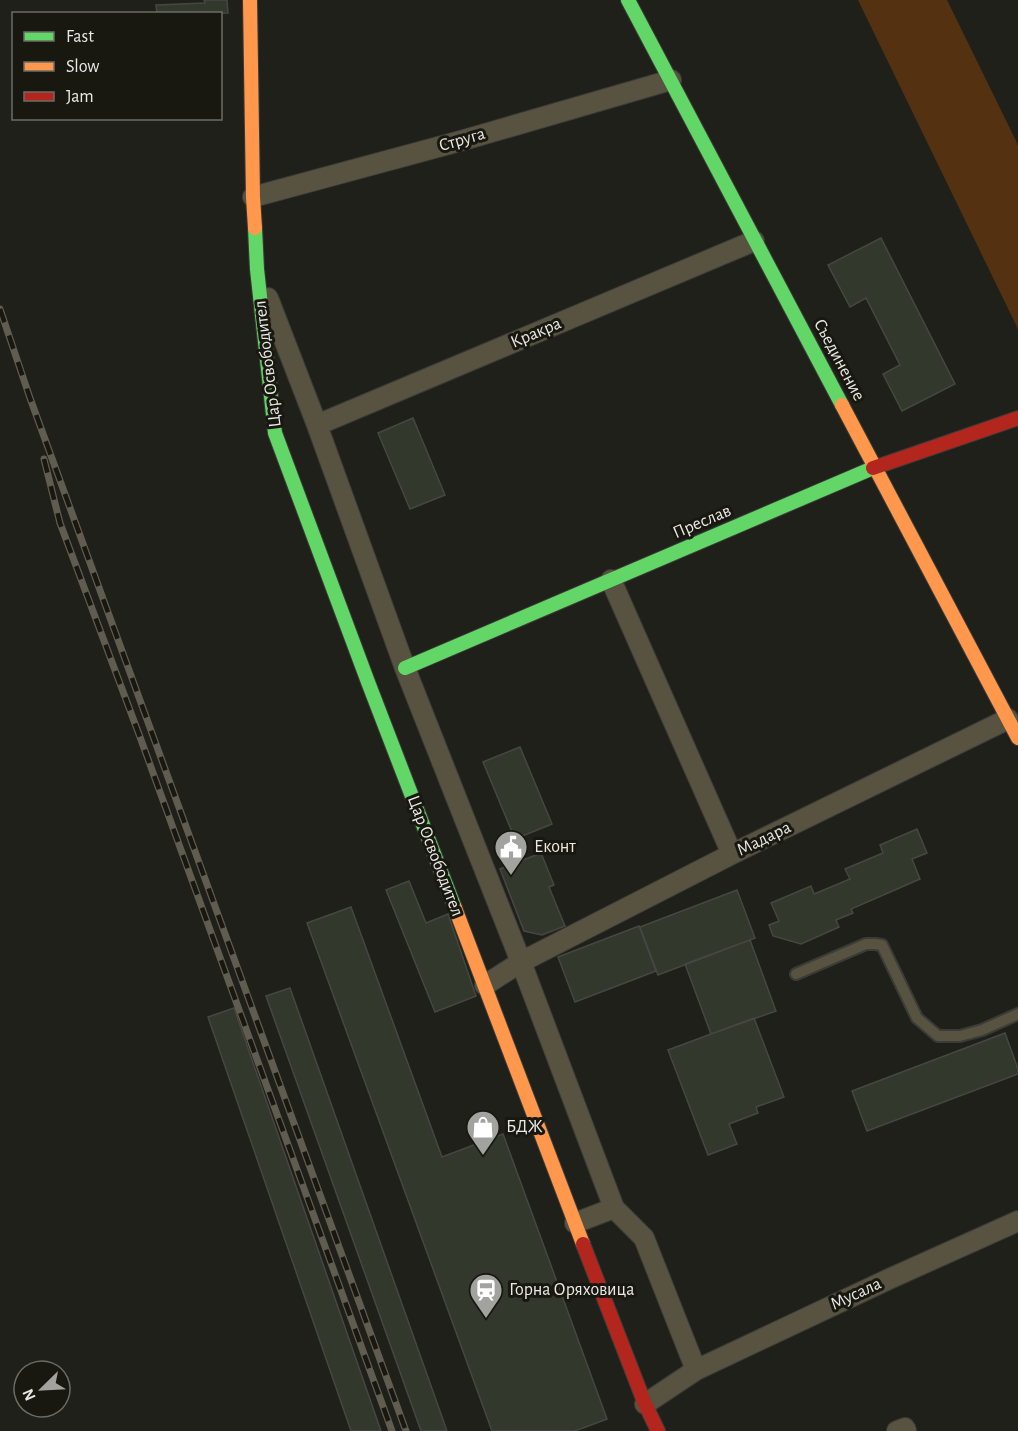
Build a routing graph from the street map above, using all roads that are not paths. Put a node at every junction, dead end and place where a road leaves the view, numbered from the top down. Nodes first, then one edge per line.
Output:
1 (250, 0) edge
2 (628, 0) edge
3 (671, 80) junction
4 (253, 197) junction
5 (754, 241) junction
6 (257, 269) junction
7 (1018, 418) edge
8 (317, 425) junction
9 (876, 468) junction
10 (611, 580) junction
11 (405, 668) junction
12 (1008, 719) junction
13 (1018, 738) edge
14 (732, 854) junction
15 (520, 962) junction
16 (796, 974) dead end
17 (485, 985) junction
18 (1018, 1014) edge
19 (614, 1208) junction
20 (1018, 1221) edge
21 (574, 1224) junction
22 (696, 1370) junction
23 (645, 1404) junction
24 (658, 1431) edge

1 - 4 street, Цар Освободител
2 - 3 street, Съединение
3 - 4 street, Струга
3 - 5 street, Съединение
4 - 6 street, Цар Освободител
5 - 8 street, Кракра
5 - 9 street, Съединение
6 - 8 street, Цар Освободител
6 - 17 street, Цар Освободител
7 - 9 street, Преслав
8 - 11 street, Цар Освободител
9 - 10 street, Преслав
9 - 12 street, Съединение
10 - 11 street, Преслав
10 - 14 street
11 - 15 street, Цар Освободител
12 - 13 street, Съединение
12 - 14 street, Мадара
14 - 15 street, Мадара
15 - 17 street, Мадара
15 - 19 street, Цар Освободител
16 - 18 lane
17 - 21 street, Цар Освободител
19 - 21 street
19 - 22 street
20 - 22 street, Мусала
21 - 23 street, Цар Освободител
22 - 23 street, Мусала
23 - 24 street, Цар Освободител

